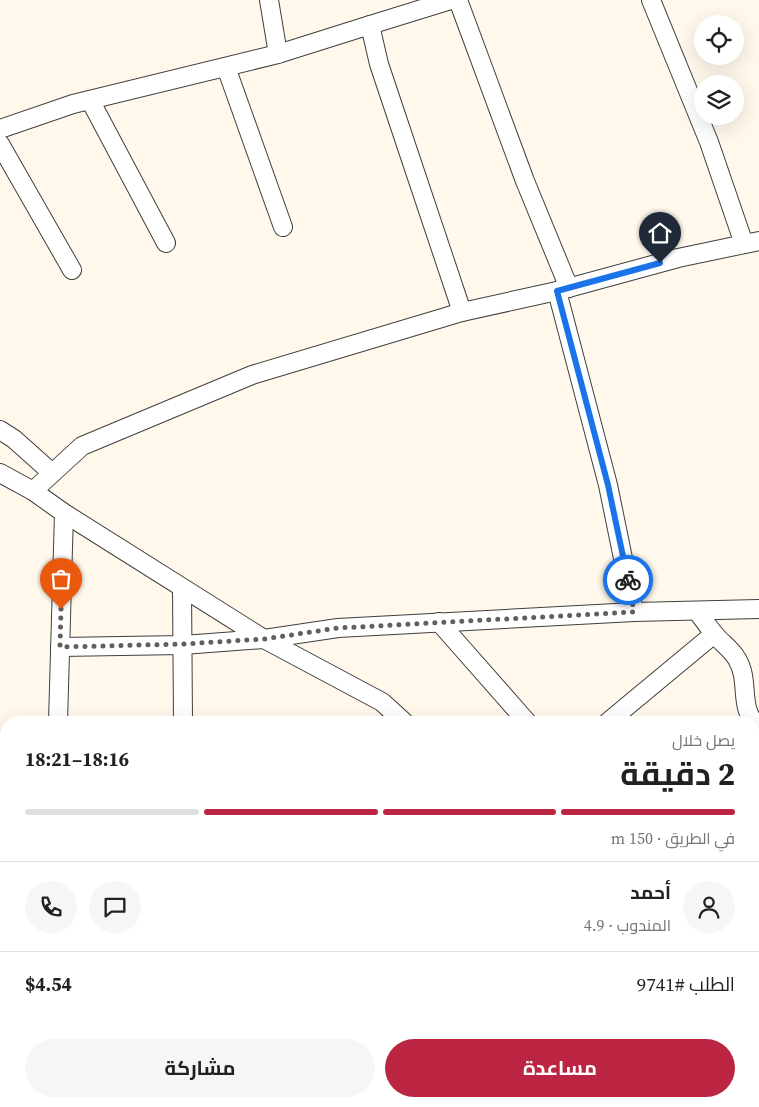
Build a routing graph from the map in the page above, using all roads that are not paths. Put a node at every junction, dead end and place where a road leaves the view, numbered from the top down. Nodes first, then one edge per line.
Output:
1 (269, 0) edge
2 (451, 0) edge
3 (458, 0) edge
4 (651, 0) edge
5 (370, 25) junction
6 (278, 54) junction
7 (226, 67) junction
8 (90, 100) junction
9 (0, 129) edge
10 (0, 144) edge
11 (283, 227) dead end
12 (166, 243) dead end
13 (752, 243) edge
14 (72, 270) dead end
15 (563, 290) junction
16 (462, 312) junction
17 (0, 430) edge
18 (0, 473) edge
19 (52, 474) junction
20 (33, 491) junction
21 (64, 513) junction
22 (182, 588) junction
23 (759, 609) edge
24 (697, 611) junction
25 (634, 612) junction
26 (438, 622) junction
27 (714, 634) junction
28 (264, 639) junction
29 (183, 644) junction
30 (60, 647) junction
31 (382, 702) junction
32 (58, 716) edge
33 (182, 716) edge
34 (383, 716) edge
35 (397, 716) edge
36 (522, 716) edge
37 (615, 716) edge
38 (750, 716) edge

1 - 6 street
2 - 5 street
3 - 15 street
4 - 13 street
5 - 6 street
5 - 16 street
6 - 7 street
7 - 8 street
7 - 11 street
8 - 9 street
8 - 12 street
10 - 14 street
13 - 15 street
15 - 16 street
15 - 25 street
16 - 19 street
17 - 19 street
18 - 20 street
19 - 20 street
20 - 21 street
21 - 22 street
21 - 30 street
22 - 28 street
22 - 29 street
23 - 24 street
24 - 25 street
24 - 27 street
25 - 26 street
26 - 28 street
26 - 36 street
27 - 37 street
27 - 38 street
28 - 29 street
28 - 31 street
29 - 30 street
29 - 33 street
30 - 32 street
31 - 34 street
31 - 35 street

